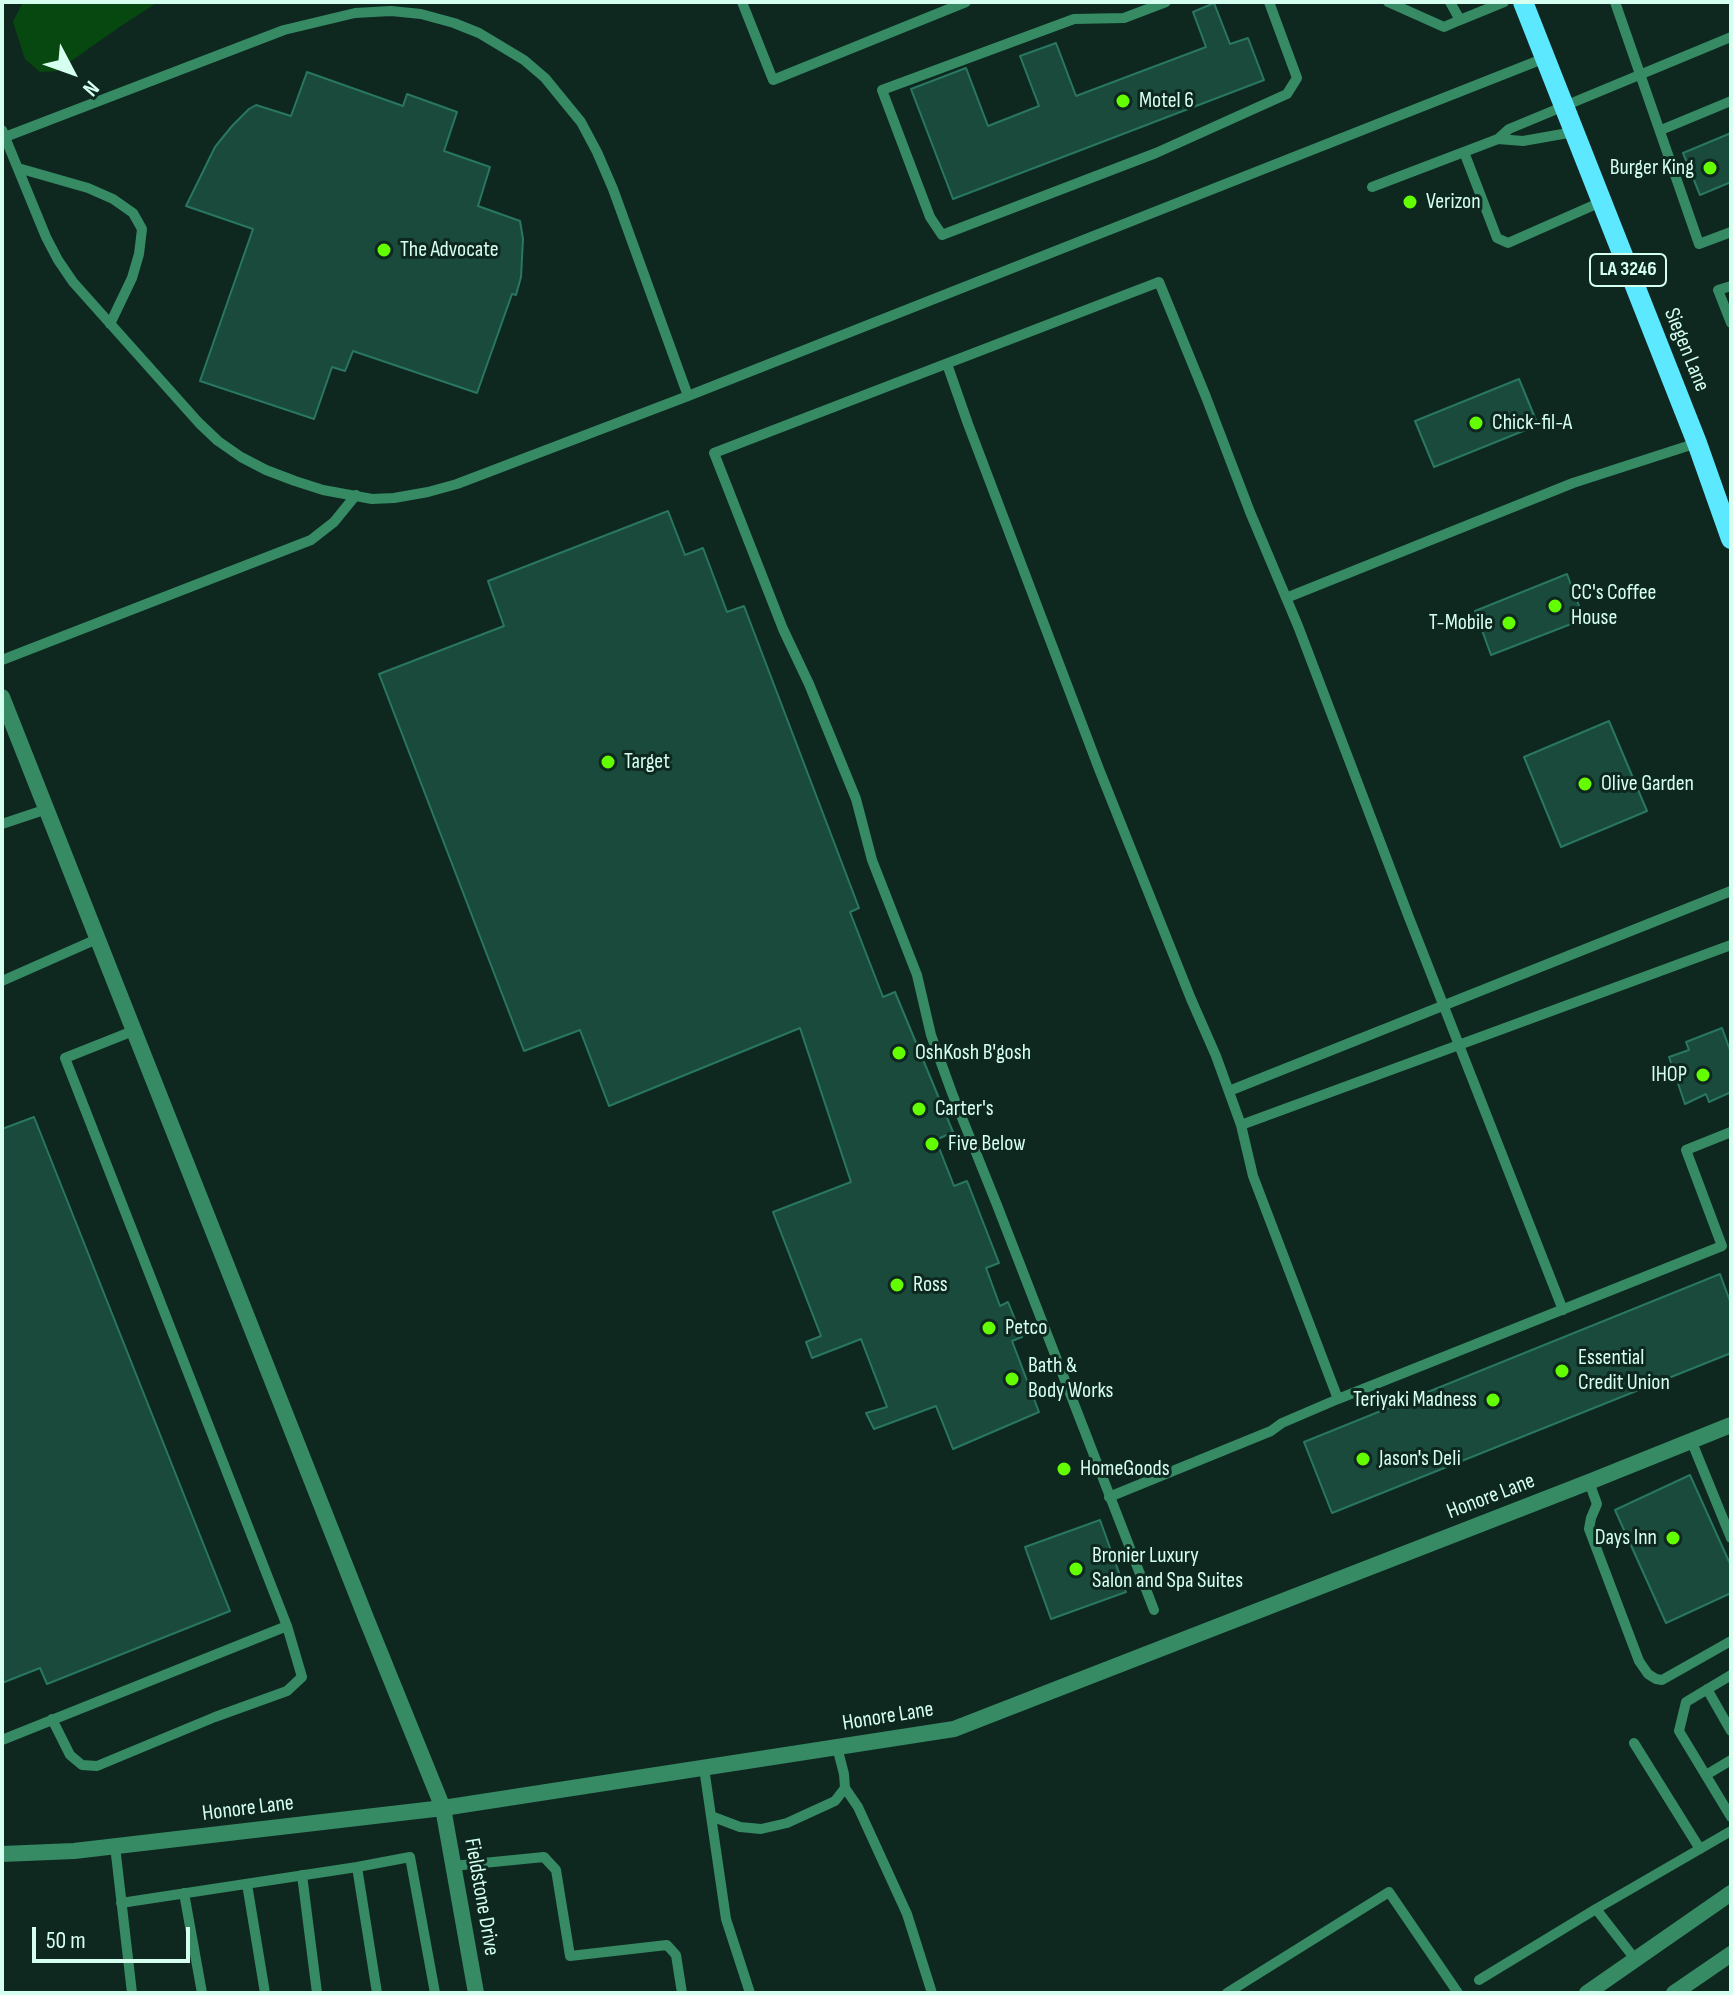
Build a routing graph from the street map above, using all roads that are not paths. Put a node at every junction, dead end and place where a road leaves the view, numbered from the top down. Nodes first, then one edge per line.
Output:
1 (742, 2) edge
2 (966, 2) edge
3 (1166, 2) edge
4 (1269, 2) edge
5 (1388, 2) edge
6 (1450, 2) edge
7 (1504, 2) edge
8 (1523, 2) edge
9 (1615, 2) edge
10 (1409, 6) edge
11 (1460, 20) junction
12 (1731, 37) edge
13 (1545, 58) junction
14 (1642, 74) junction
15 (1731, 101) edge
16 (1564, 107) junction
17 (1661, 130) junction
18 (1574, 132) junction
19 (3, 134) edge
20 (1498, 139) junction
21 (1464, 152) junction
22 (18, 168) junction
23 (1372, 187) dead end
24 (1601, 202) junction
25 (1731, 232) edge
26 (1731, 286) edge
27 (1731, 323) edge
28 (110, 324) junction
29 (947, 364) junction
30 (688, 396) junction
31 (1697, 443) junction
32 (356, 495) junction
33 (1731, 539) edge
34 (1286, 598) junction
35 (2, 660) edge
36 (2, 697) edge
37 (47, 809) junction
38 (2, 824) edge
39 (1731, 891) edge
40 (97, 939) junction
41 (1731, 945) edge
42 (2, 981) edge
43 (1444, 1006) junction
44 (133, 1031) junction
45 (1459, 1046) junction
46 (1229, 1091) junction
47 (1241, 1125) junction
48 (1731, 1132) edge
49 (1563, 1310) junction
50 (1338, 1399) junction
51 (1731, 1425) edge
52 (1691, 1440) junction
53 (1589, 1482) junction
54 (1109, 1497) junction
55 (1731, 1538) edge
56 (1154, 1610) dead end
57 (287, 1626) junction
58 (1731, 1641) edge
59 (1731, 1675) edge
60 (1707, 1689) junction
61 (52, 1719) junction
62 (1731, 1731) edge
63 (2, 1740) edge
64 (1634, 1743) dead end
65 (837, 1747) junction
66 (1731, 1760) edge
67 (704, 1768) junction
68 (1706, 1775) junction
69 (845, 1788) junction
70 (443, 1808) junction
71 (711, 1816) junction
72 (1731, 1817) edge
73 (1731, 1831) edge
74 (115, 1846) junction
75 (1700, 1849) junction
76 (2, 1854) edge
77 (453, 1866) junction
78 (357, 1867) junction
79 (302, 1875) junction
80 (247, 1884) junction
81 (184, 1893) junction
82 (1731, 1893) edge
83 (121, 1903) junction
84 (1596, 1909) junction
85 (1731, 1954) edge
86 (1635, 1959) junction
87 (1479, 1980) dead end
88 (132, 1993) edge
89 (202, 1993) edge
90 (265, 1993) edge
91 (317, 1993) edge
92 (377, 1993) edge
93 (435, 1993) edge
94 (476, 1993) edge
95 (682, 1993) edge
96 (750, 1993) edge
97 (932, 1993) edge
98 (1227, 1993) edge
99 (1458, 1993) edge
100 (1587, 1993) edge
101 (1674, 1993) edge

1 - 2 lane
3 - 4 lane
5 - 10 lane
6 - 11 lane
7 - 11 lane
8 - 13 main road, Siegen Lane / LA 3246
9 - 14 lane
10 - 11 lane
12 - 14 lane
13 - 16 main road, Siegen Lane / LA 3246
13 - 30 lane
14 - 16 lane
14 - 17 lane
15 - 17 lane
16 - 18 main road, Siegen Lane / LA 3246
16 - 20 lane
17 - 25 lane
18 - 20 lane
18 - 24 main road, Siegen Lane / LA 3246
19 - 22 lane
19 - 30 lane
20 - 21 lane
21 - 23 lane
21 - 24 lane
22 - 28 lane
22 - 28 lane
24 - 31 main road, Siegen Lane / LA 3246
26 - 27 lane
28 - 32 lane
29 - 34 lane
29 - 46 lane
29 - 54 lane
30 - 32 lane
31 - 33 main road, Siegen Lane / LA 3246
31 - 34 lane
32 - 35 lane
34 - 43 lane
36 - 37 street, Fieldstone Drive
37 - 38 lane
37 - 40 street, Fieldstone Drive
39 - 43 lane
40 - 42 lane
40 - 44 street, Fieldstone Drive
41 - 45 lane
43 - 45 lane
43 - 46 lane
44 - 57 lane
44 - 70 street, Fieldstone Drive
45 - 47 lane
45 - 49 lane
46 - 47 lane
47 - 50 lane
48 - 49 lane
49 - 50 lane
50 - 54 lane
51 - 52 street, Honore Lane
52 - 53 street, Honore Lane
52 - 55 lane
53 - 58 lane
53 - 65 street, Honore Lane
54 - 56 lane
57 - 61 lane
57 - 61 lane
59 - 60 lane
60 - 62 lane
60 - 68 lane
61 - 63 lane
64 - 75 lane
65 - 67 street, Honore Lane
65 - 69 lane
66 - 68 lane
67 - 70 street, Honore Lane
67 - 71 lane
68 - 72 lane
69 - 71 lane
69 - 97 lane
70 - 74 street, Honore Lane
70 - 77 street, Fieldstone Drive
71 - 96 lane
73 - 75 lane
74 - 76 street, Honore Lane
74 - 83 lane
75 - 84 lane
77 - 94 street, Fieldstone Drive
77 - 95 lane
78 - 79 lane
78 - 92 lane
78 - 93 lane
79 - 80 lane
79 - 91 lane
80 - 81 lane
80 - 90 lane
81 - 83 lane
81 - 89 lane
82 - 86 street
83 - 88 lane
84 - 86 lane
84 - 87 lane
85 - 101 street
86 - 100 street
98 - 99 lane

